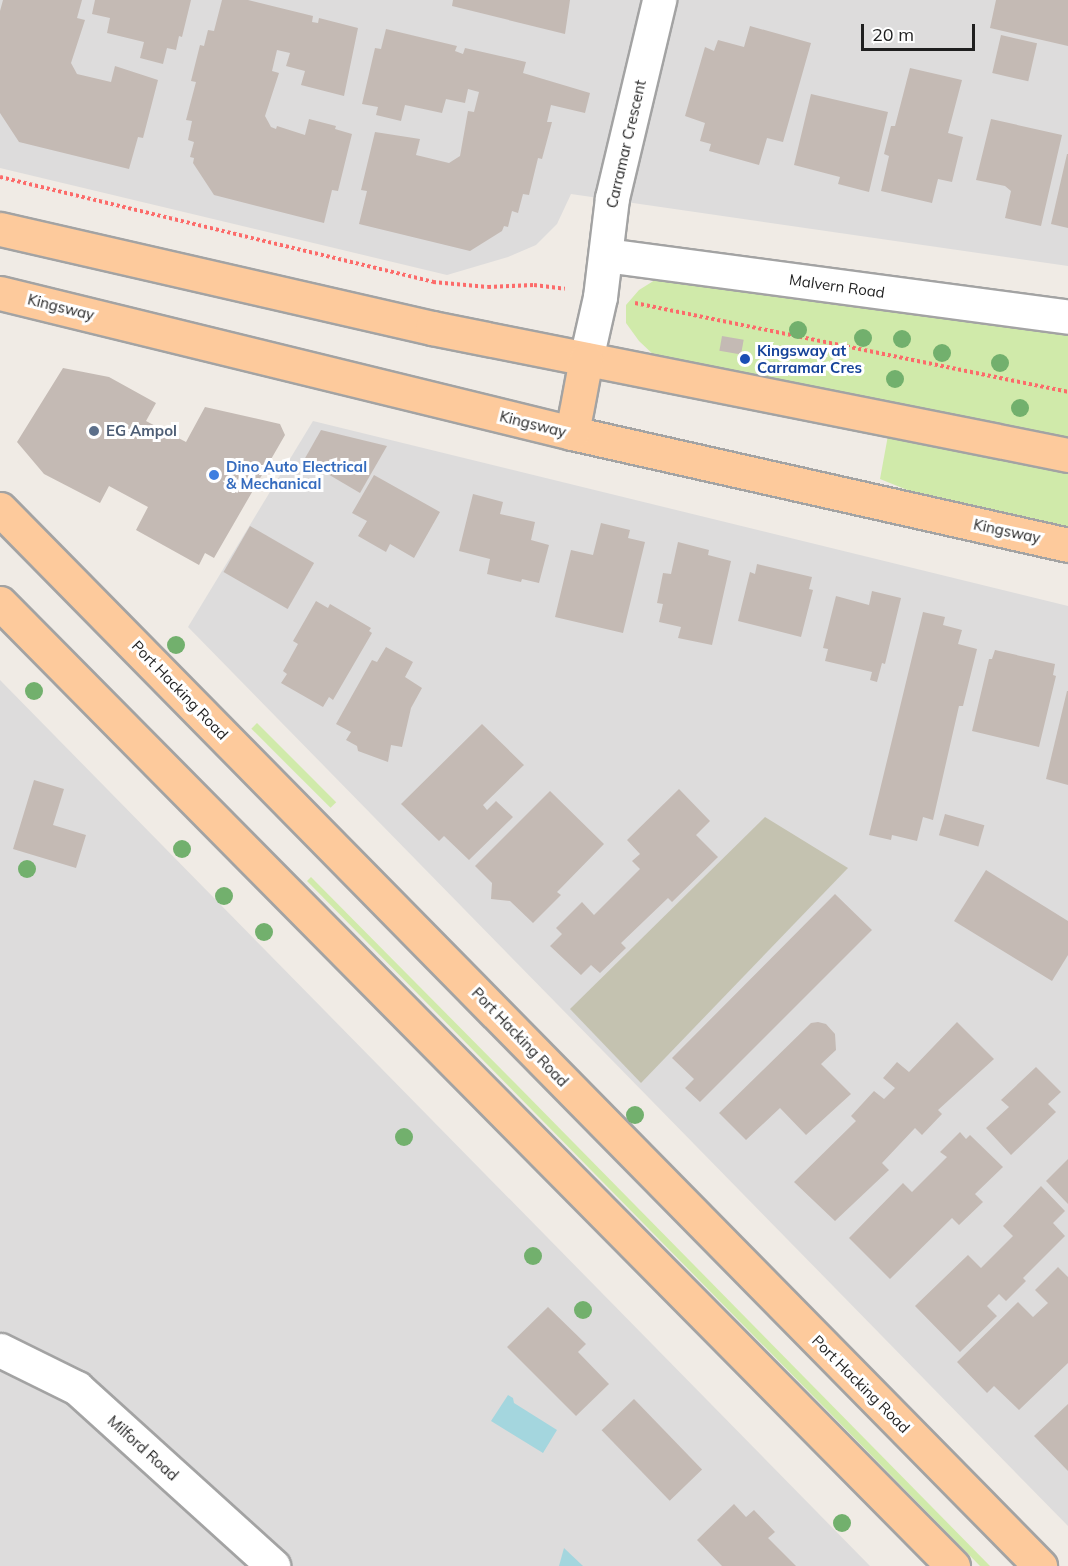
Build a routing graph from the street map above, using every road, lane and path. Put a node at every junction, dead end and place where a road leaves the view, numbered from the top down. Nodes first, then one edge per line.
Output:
1 (659, 0) edge
2 (0, 177) edge
3 (0, 229) edge
4 (606, 255) junction
5 (571, 290) dead end
6 (0, 293) edge
7 (629, 302) dead end
8 (0, 303) edge
9 (49, 304) junction
10 (1068, 317) edge
11 (586, 359) junction
12 (1068, 392) edge
13 (572, 433) junction
14 (1068, 454) edge
15 (0, 509) edge
16 (1068, 544) edge
17 (0, 603) edge
18 (0, 1350) edge
19 (273, 1566) edge
20 (953, 1566) edge
21 (1040, 1566) edge

1 - 4 street, Carramar Crescent
2 - 5 path
3 - 11 main road
4 - 10 street, Malvern Road
4 - 11 street, Carramar Crescent
6 - 9 main road, Kingsway
7 - 12 path
8 - 9 main road
9 - 13 main road, Kingsway
11 - 13 main road
11 - 14 main road
13 - 16 main road, Kingsway
15 - 21 main road, Port Hacking Road
17 - 20 main road
18 - 19 street, Milford Road

